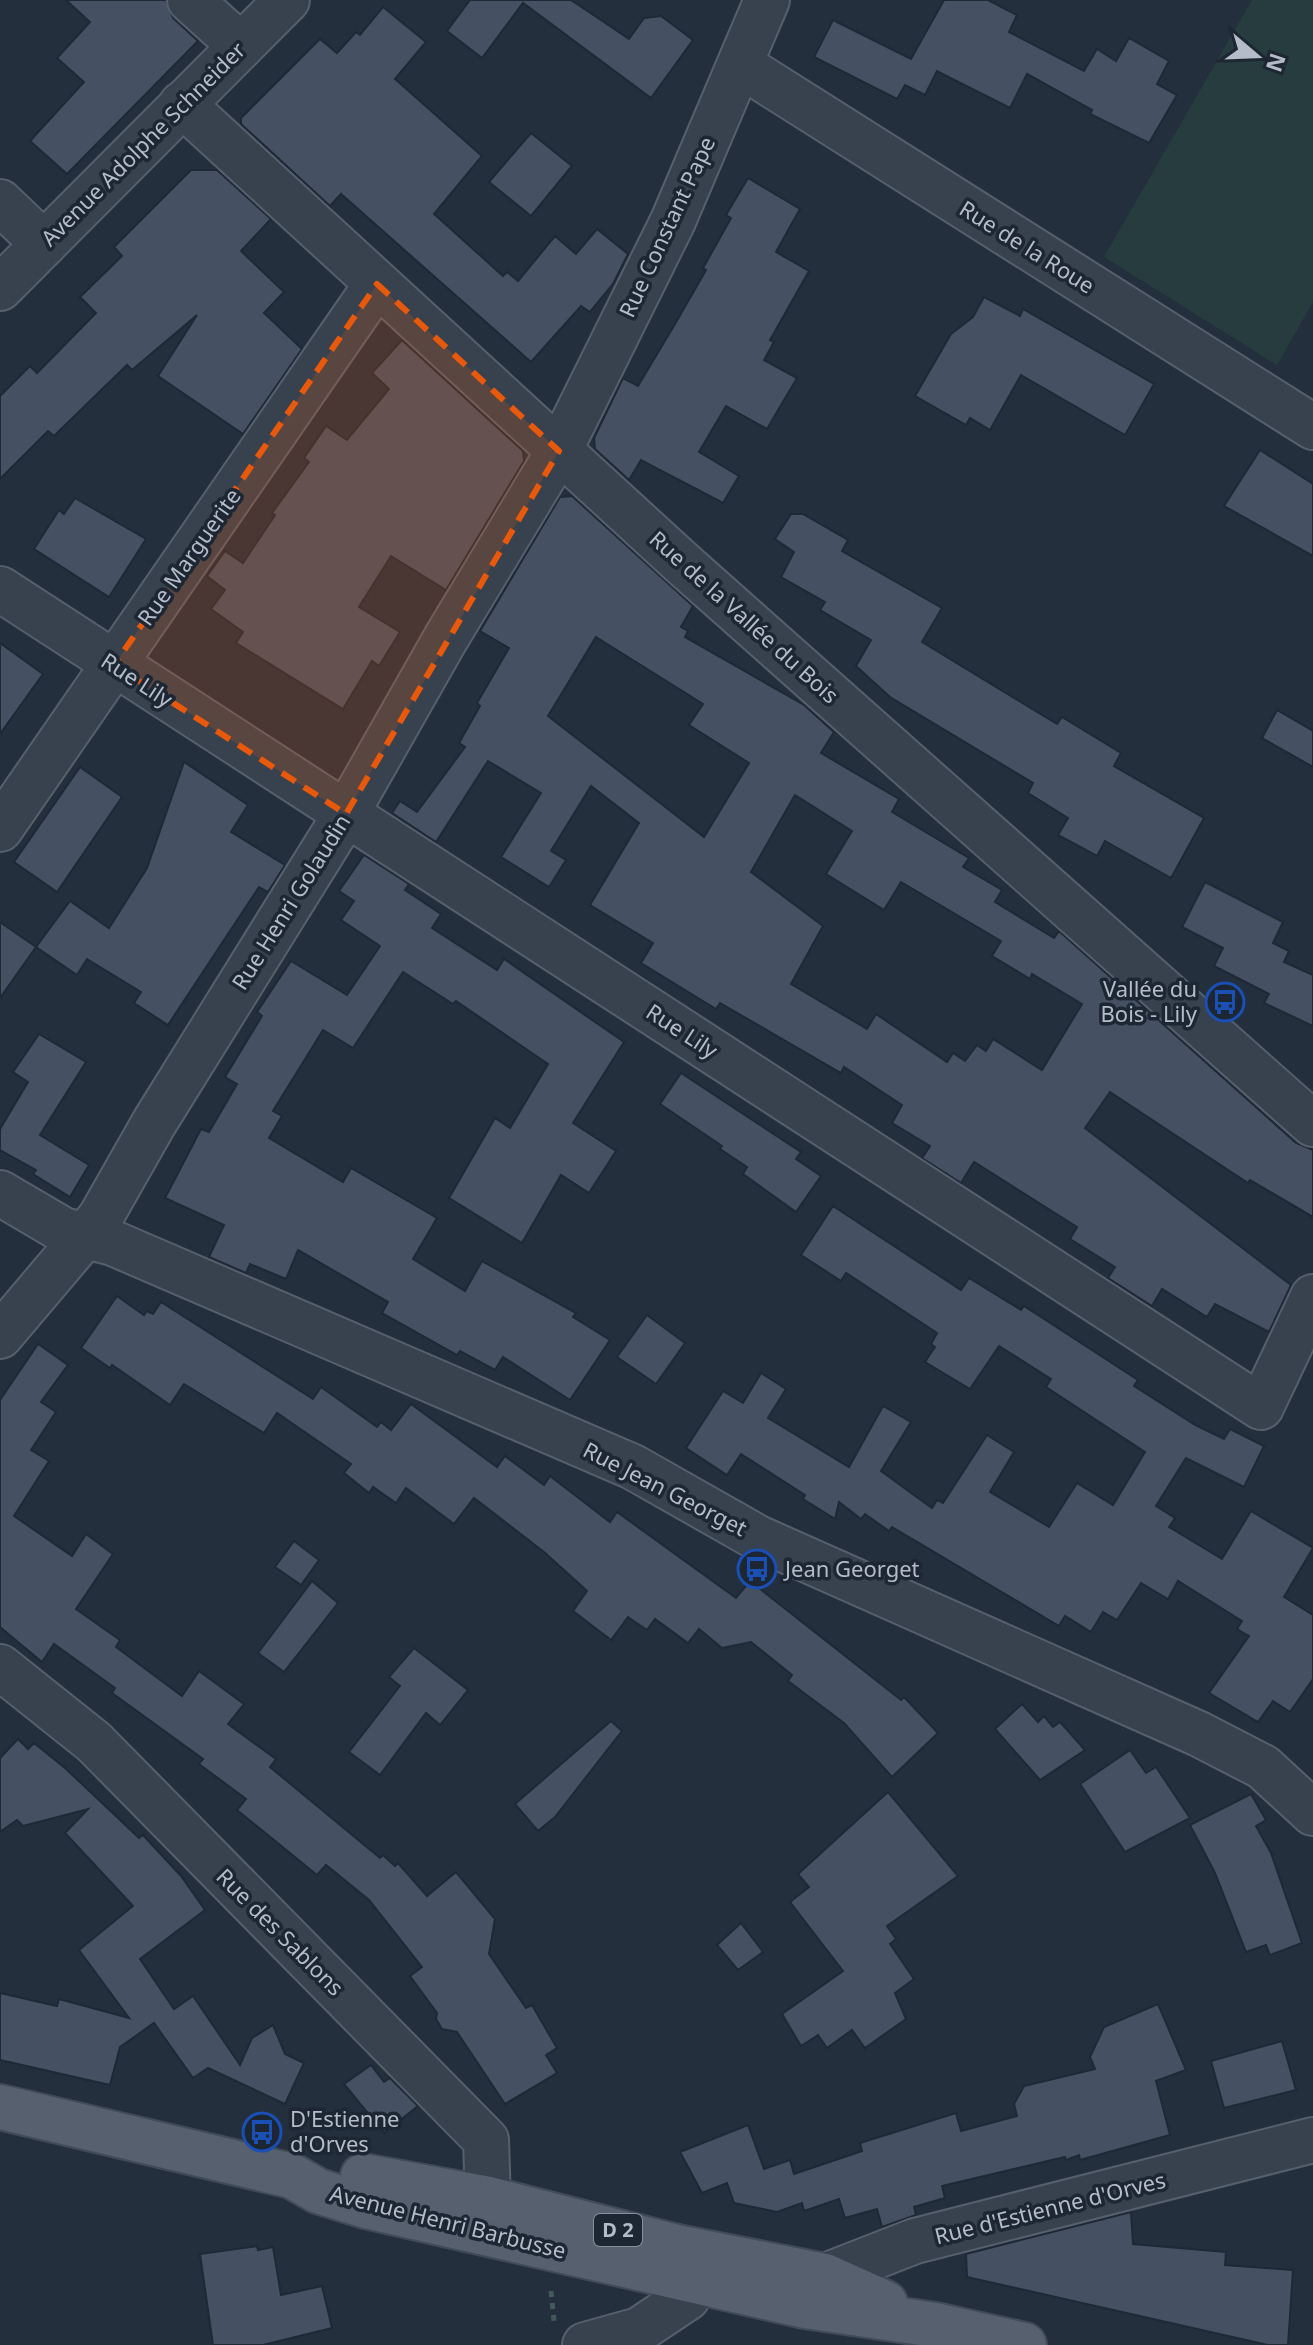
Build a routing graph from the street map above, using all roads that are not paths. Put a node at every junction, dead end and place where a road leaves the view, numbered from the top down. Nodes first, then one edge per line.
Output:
1 (190, 0) edge
2 (287, 0) edge
3 (767, 0) edge
4 (241, 46) junction
5 (742, 66) junction
6 (182, 104) junction
7 (0, 202) edge
8 (44, 244) junction
9 (377, 284) junction
10 (0, 288) edge
11 (1313, 427) edge
12 (559, 451) junction
13 (0, 589) edge
14 (114, 665) junction
15 (346, 814) junction
16 (0, 829) edge
17 (1313, 1124) edge
18 (0, 1193) edge
19 (86, 1238) junction
20 (1313, 1297) edge
21 (0, 1336) edge
22 (0, 1667) edge
23 (1313, 1813) edge
24 (0, 2107) edge
25 (1313, 2140) edge
26 (489, 2216) junction
27 (681, 2263) junction
28 (815, 2291) junction
29 (570, 2338) edge
30 (1024, 2345) edge

1 - 4 street
2 - 4 street, Avenue Adolphe Schneider
3 - 5 street, Rue Constant Pape
4 - 6 street, Avenue Adolphe Schneider
5 - 11 street, Rue de la Roue
5 - 12 street, Rue Constant Pape
6 - 8 street, Avenue Adolphe Schneider
6 - 9 street, Rue de la Vallée du Bois
7 - 8 street
8 - 10 street, Avenue Adolphe Schneider
9 - 12 street, Rue de la Vallée du Bois
9 - 14 street, Rue Marguerite
12 - 15 street, Rue Henri Golaudin
12 - 17 street, Rue de la Vallée du Bois
13 - 14 street, Rue Lily
14 - 15 street, Rue Lily
14 - 16 street, Rue Marguerite
15 - 19 street, Rue Henri Golaudin
15 - 20 street, Rue Lily
18 - 19 street, Rue Jean Georget
19 - 21 street, Rue Henri Golaudin
19 - 23 street, Rue Jean Georget
22 - 26 street, Rue des Sablons
24 - 26 main road, Avenue Henri Barbusse / D 2
25 - 28 street, Rue d'Estienne d'Orves
26 - 27 main road, Avenue Henri Barbusse / D 2
26 - 27 main road, Avenue Henri Barbusse / D 2
27 - 28 main road, Avenue Henri Barbusse / D 2
27 - 29 street
28 - 30 main road, Avenue Henri Barbusse / D 2

